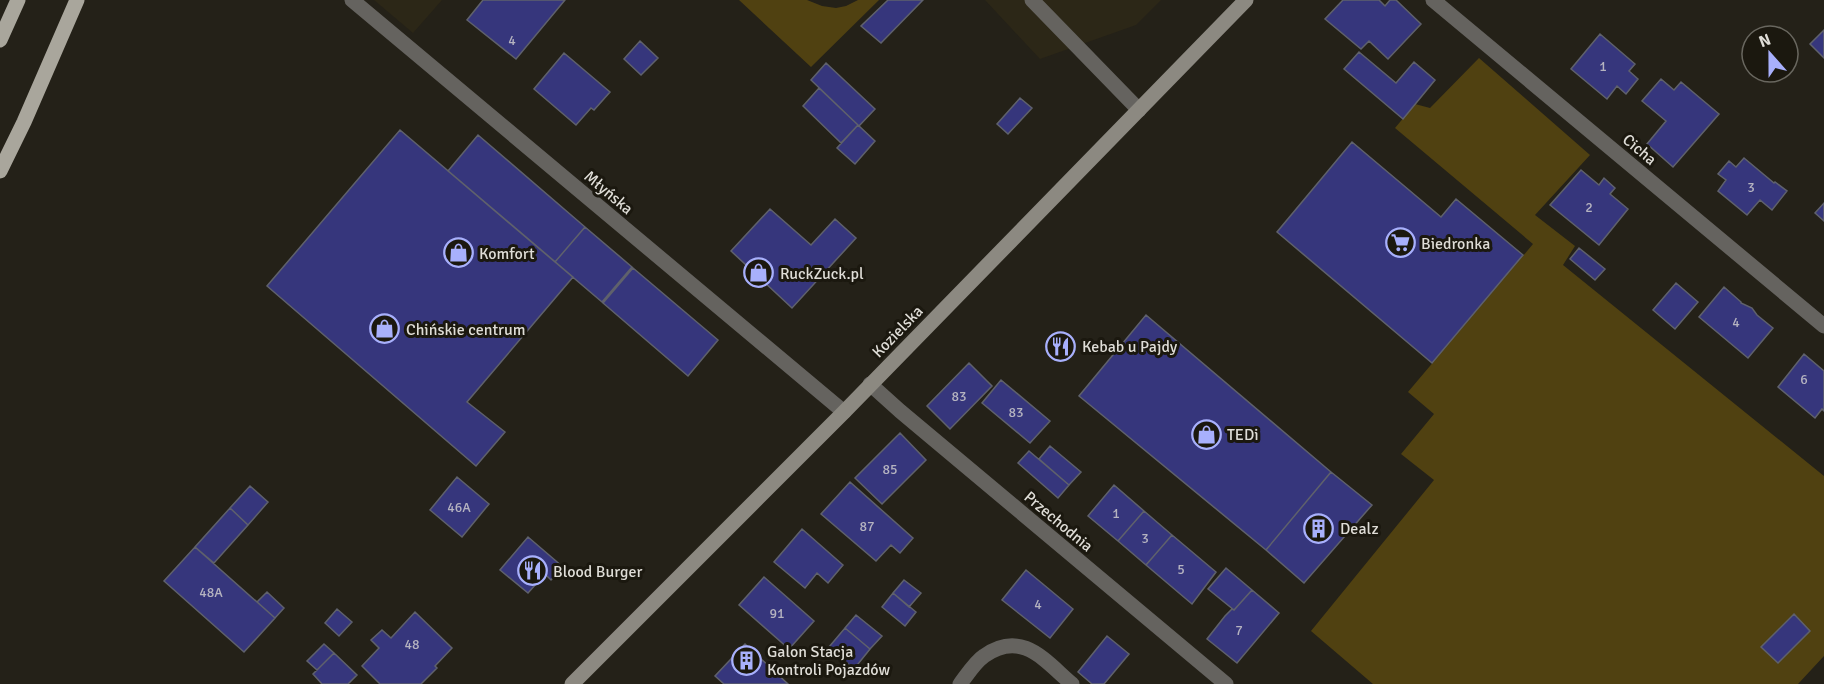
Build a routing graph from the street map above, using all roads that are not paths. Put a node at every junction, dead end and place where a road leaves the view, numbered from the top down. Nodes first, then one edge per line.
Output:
1 (18, 0) edge
2 (77, 0) edge
3 (351, 0) edge
4 (1032, 0) edge
5 (1246, 0) edge
6 (1433, 0) edge
7 (0, 40) edge
8 (1139, 110) junction
9 (0, 171) edge
10 (1824, 326) edge
11 (870, 384) junction
12 (844, 412) junction
13 (572, 684) edge
14 (960, 684) edge
15 (1072, 684) edge
16 (1226, 684) edge

1 - 7 main road
2 - 9 main road
3 - 12 street, Młyńska
4 - 8 street
5 - 8 main road, Kozielska
6 - 10 street, Cicha
8 - 11 main road, Kozielska
11 - 12 main road, Kozielska
11 - 16 street, Przechodnia
12 - 13 main road, Kozielska
14 - 15 street

